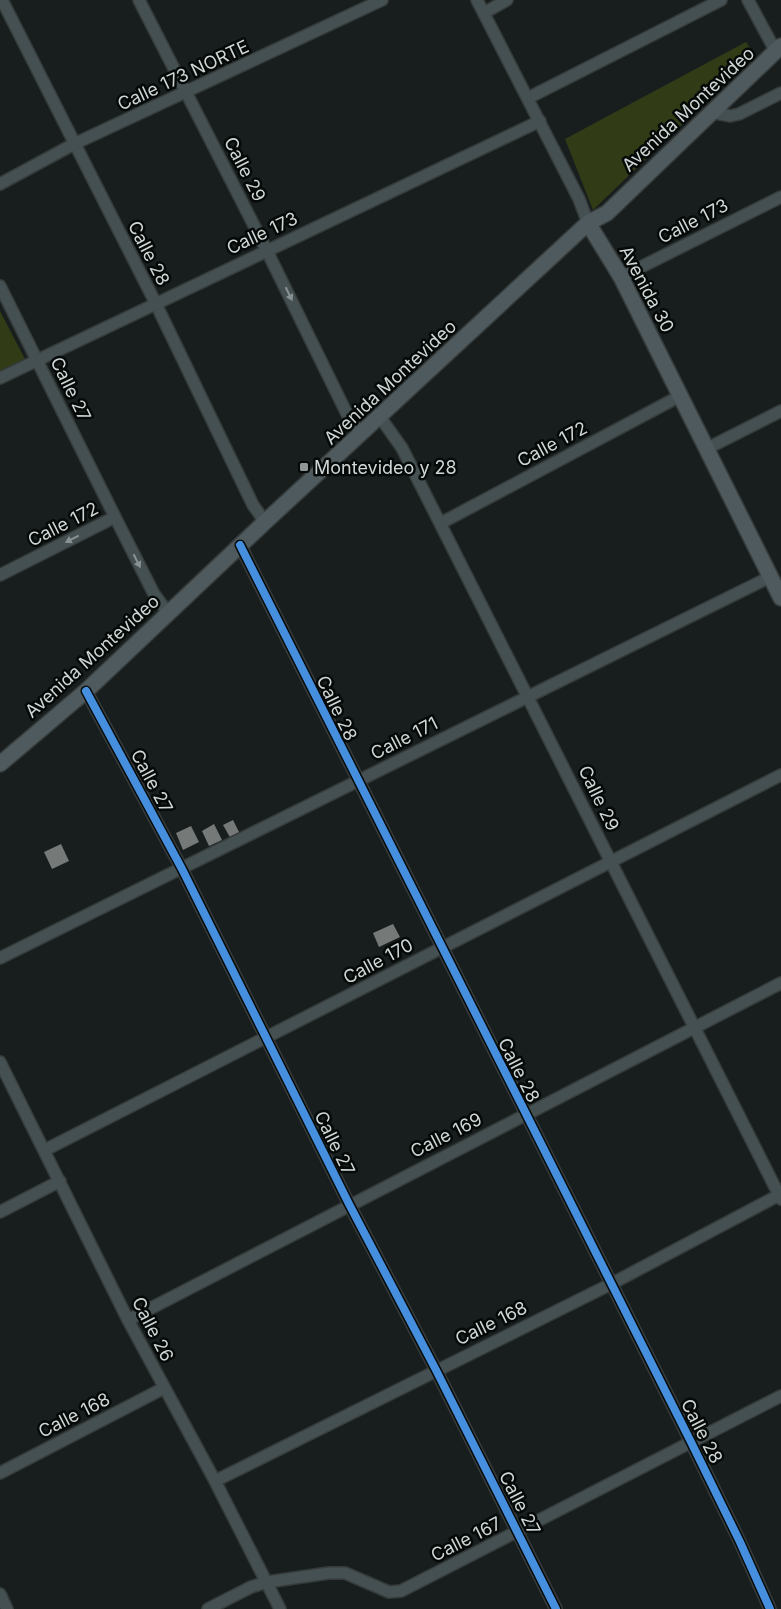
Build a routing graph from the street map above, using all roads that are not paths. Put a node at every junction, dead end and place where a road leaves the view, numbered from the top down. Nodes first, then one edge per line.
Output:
1 (2, 0) edge
2 (139, 0) edge
3 (382, 0) edge
4 (477, 0) edge
5 (507, 0) edge
6 (721, 0) edge
7 (748, 0) edge
8 (484, 13) junction
9 (778, 49) edge
10 (186, 93) junction
11 (781, 93) edge
12 (528, 98) junction
13 (710, 112) junction
14 (540, 122) junction
15 (74, 144) junction
16 (0, 184) edge
17 (781, 197) edge
18 (588, 222) junction
19 (267, 251) junction
20 (621, 277) junction
21 (0, 286) edge
22 (155, 302) junction
23 (37, 360) junction
24 (0, 378) edge
25 (680, 396) junction
26 (781, 411) edge
27 (380, 417) junction
28 (361, 433) junction
29 (706, 449) junction
30 (115, 517) junction
31 (265, 522) junction
32 (441, 523) junction
33 (240, 545) junction
34 (0, 575) edge
35 (770, 577) junction
36 (781, 598) edge
37 (168, 613) junction
38 (86, 690) junction
39 (528, 695) junction
40 (0, 764) edge
41 (781, 775) edge
42 (357, 781) junction
43 (611, 862) junction
44 (182, 869) junction
45 (440, 948) junction
46 (0, 958) edge
47 (781, 983) edge
48 (693, 1028) junction
49 (267, 1038) junction
50 (0, 1062) edge
51 (525, 1116) junction
52 (45, 1150) junction
53 (60, 1181) junction
54 (780, 1196) edge
55 (349, 1204) junction
56 (0, 1212) edge
57 (611, 1284) junction
58 (128, 1320) junction
59 (436, 1370) junction
60 (164, 1388) junction
61 (781, 1396) edge
62 (691, 1442) junction
63 (0, 1473) edge
64 (215, 1481) junction
65 (517, 1532) junction
66 (267, 1582) junction
67 (0, 1594) edge
68 (7, 1609) edge
69 (208, 1609) edge
70 (280, 1609) edge
71 (556, 1609) edge
72 (770, 1609) edge

1 - 15 street, Calle 28
2 - 10 street, Calle 29
3 - 10 street, Calle 173 NORTE
4 - 8 street, Avenida 30
5 - 8 street
6 - 12 street
7 - 9 street
8 - 12 street, Avenida 30
9 - 13 main road, Avenida Montevideo
10 - 15 street, Calle 173 NORTE
10 - 19 street, Calle 29
11 - 13 street
12 - 14 street, Avenida 30
13 - 18 main road, Avenida Montevideo
14 - 18 street, Avenida 30
14 - 19 street, Calle 173
15 - 16 street, Calle 173 NORTE
15 - 22 street, Calle 28
17 - 20 street, Calle 173
18 - 20 main road, Avenida 30
18 - 27 main road, Avenida Montevideo
19 - 22 street, Calle 173
19 -> 28 street, Calle 29
20 - 25 main road, Avenida 30
21 - 23 street, Calle 27
22 - 23 street, Calle 173
22 - 31 street, Calle 28
23 - 24 street, Calle 173
23 - 30 street, Calle 27
25 - 29 main road, Avenida 30
25 - 32 street, Calle 172
26 - 29 street
27 - 28 main road, Avenida Montevideo
27 - 32 street, Calle 29
28 - 31 main road, Avenida Montevideo
29 - 35 main road, Avenida 30
30 -> 34 street, Calle 172
30 -> 37 street, Calle 27
31 - 33 main road, Avenida Montevideo
32 - 39 street, Calle 29
33 - 37 main road, Avenida Montevideo
33 - 42 street, Calle 28
35 - 36 main road, Avenida 30
35 - 39 street, Calle 171
37 - 38 main road, Avenida Montevideo
38 - 40 main road, Avenida Montevideo
38 - 44 street, Calle 27
39 - 42 street, Calle 171
39 - 43 street, Calle 29
41 - 43 street, Calle 170
42 - 44 street, Calle 171
42 - 45 street, Calle 28
43 - 45 street, Calle 170
43 - 48 street, Calle 29
44 - 46 street, Calle 171
44 - 49 street, Calle 27
45 - 49 street, Calle 170
45 - 51 street, Calle 28
47 - 48 street, Calle 169
48 - 51 street, Calle 169
48 - 54 street, Calle 29
49 - 52 street, Calle 170
49 - 55 street, Calle 27
50 - 52 street, Calle 26
51 - 55 street, Calle 169
51 - 57 street, Calle 28
52 - 53 street, Calle 26
53 - 56 street
53 - 58 street, Calle 26
54 - 57 street, Calle 168
55 - 58 street, Calle 169
55 - 59 street, Calle 27
57 - 59 street, Calle 168
57 - 62 street, Calle 28
58 - 60 street, Calle 26
59 - 64 street, Calle 168
59 - 65 street, Calle 27
60 - 63 street, Calle 168
60 - 64 street, Calle 26
61 - 62 street, Calle 167
62 - 65 street, Calle 167
62 - 72 street, Calle 28
64 - 66 street, Calle 26
65 - 66 street, Calle 167
65 - 71 street, Calle 27
66 - 69 street, Calle 167
66 - 70 street, Calle 26
67 - 68 street

